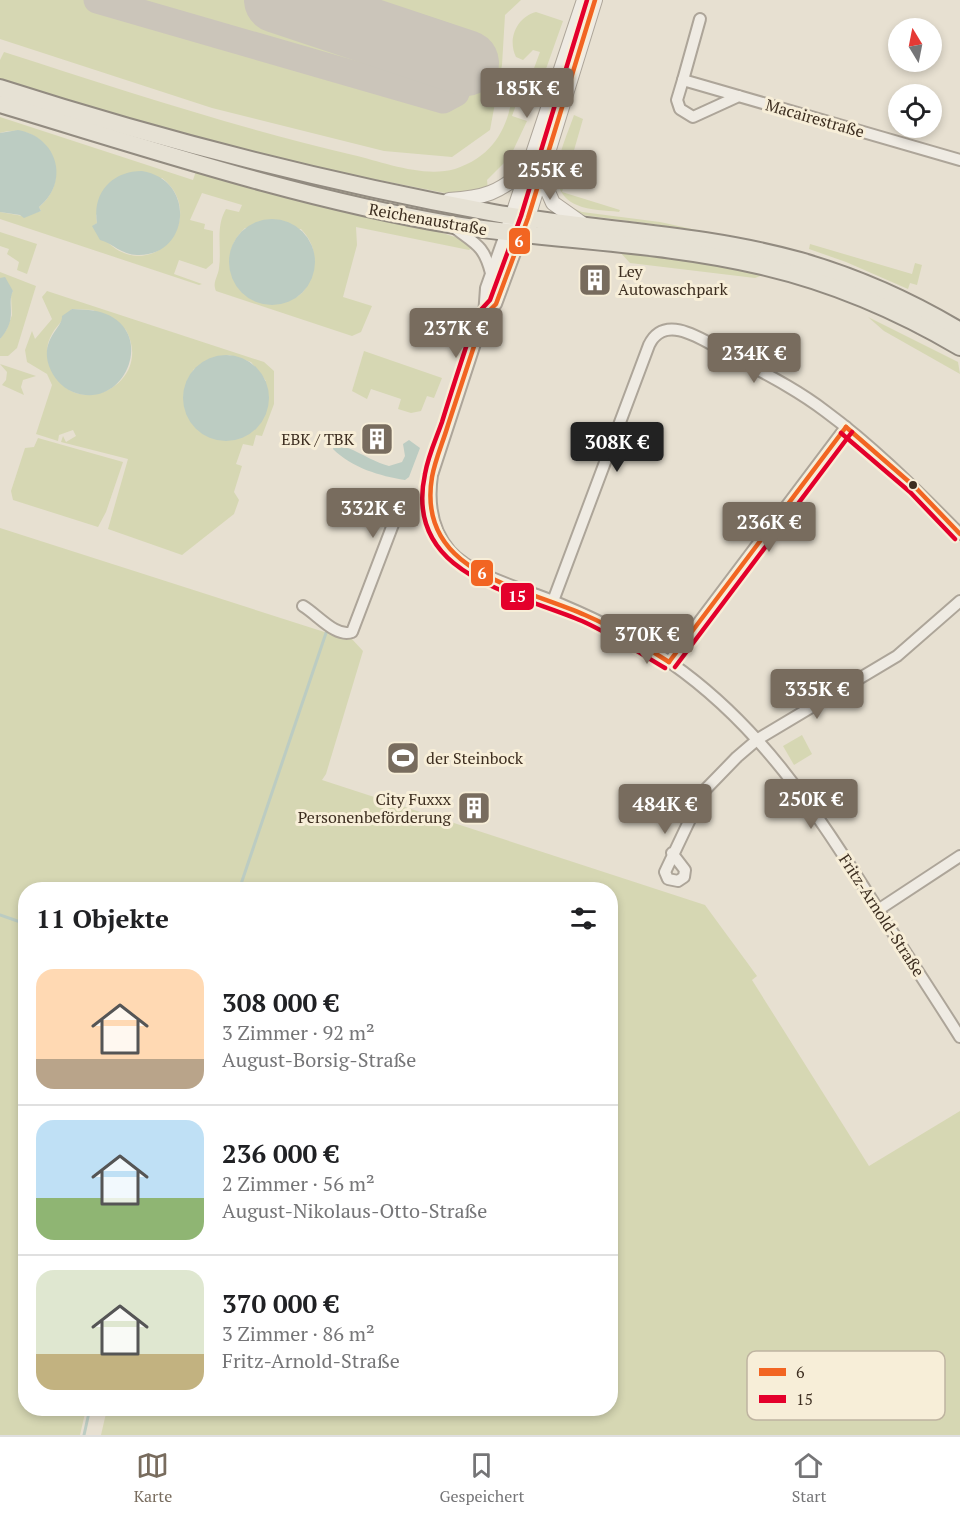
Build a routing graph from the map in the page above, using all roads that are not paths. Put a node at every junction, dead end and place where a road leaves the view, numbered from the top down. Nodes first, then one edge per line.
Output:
1 (584, 0) edge
2 (595, 0) edge
3 (700, 18) dead end
4 (683, 80) junction
5 (0, 88) edge
6 (739, 96) junction
7 (0, 104) edge
8 (960, 160) edge
9 (528, 168) junction
10 (541, 174) junction
11 (432, 201) junction
12 (520, 217) junction
13 (454, 225) junction
14 (586, 226) junction
15 (514, 233) junction
16 (491, 273) junction
17 (484, 316) junction
18 (960, 331) edge
19 (960, 347) edge
20 (846, 427) junction
21 (429, 496) junction
22 (960, 534) edge
23 (553, 601) junction
24 (960, 601) edge
25 (303, 606) dead end
26 (669, 662) junction
27 (758, 739) junction
28 (672, 853) dead end
29 (960, 856) edge
30 (878, 910) junction
31 (960, 1037) edge

1 - 9 street
2 - 10 street
3 - 4 street
4 - 6 street, Macairestraße
4 - 6 street
5 - 11 main road, Reichenaustraße
6 - 8 street, Macairestraße
7 - 13 main road, Reichenaustraße
9 - 11 street
9 - 12 street
10 - 12 street
10 - 14 street
11 - 12 main road, Reichenaustraße
12 - 14 main road, Reichenaustraße
12 - 15 street
13 - 15 main road, Reichenaustraße
13 - 16 street
14 - 18 main road, Reichenaustraße
15 - 16 street, Fritz-Arnold-Straße
15 - 17 street, Fritz-Arnold-Straße
15 - 19 main road, Reichenaustraße
16 - 17 street, Fritz-Arnold-Straße
17 - 21 street, Fritz-Arnold-Straße
20 - 22 street
20 - 23 street
20 - 26 street
21 - 23 street, Fritz-Arnold-Straße
21 - 25 street
23 - 26 street, Fritz-Arnold-Straße
24 - 27 street
26 - 27 street, Fritz-Arnold-Straße
27 - 28 street
27 - 30 street, Fritz-Arnold-Straße
29 - 30 street
30 - 31 street, Fritz-Arnold-Straße

